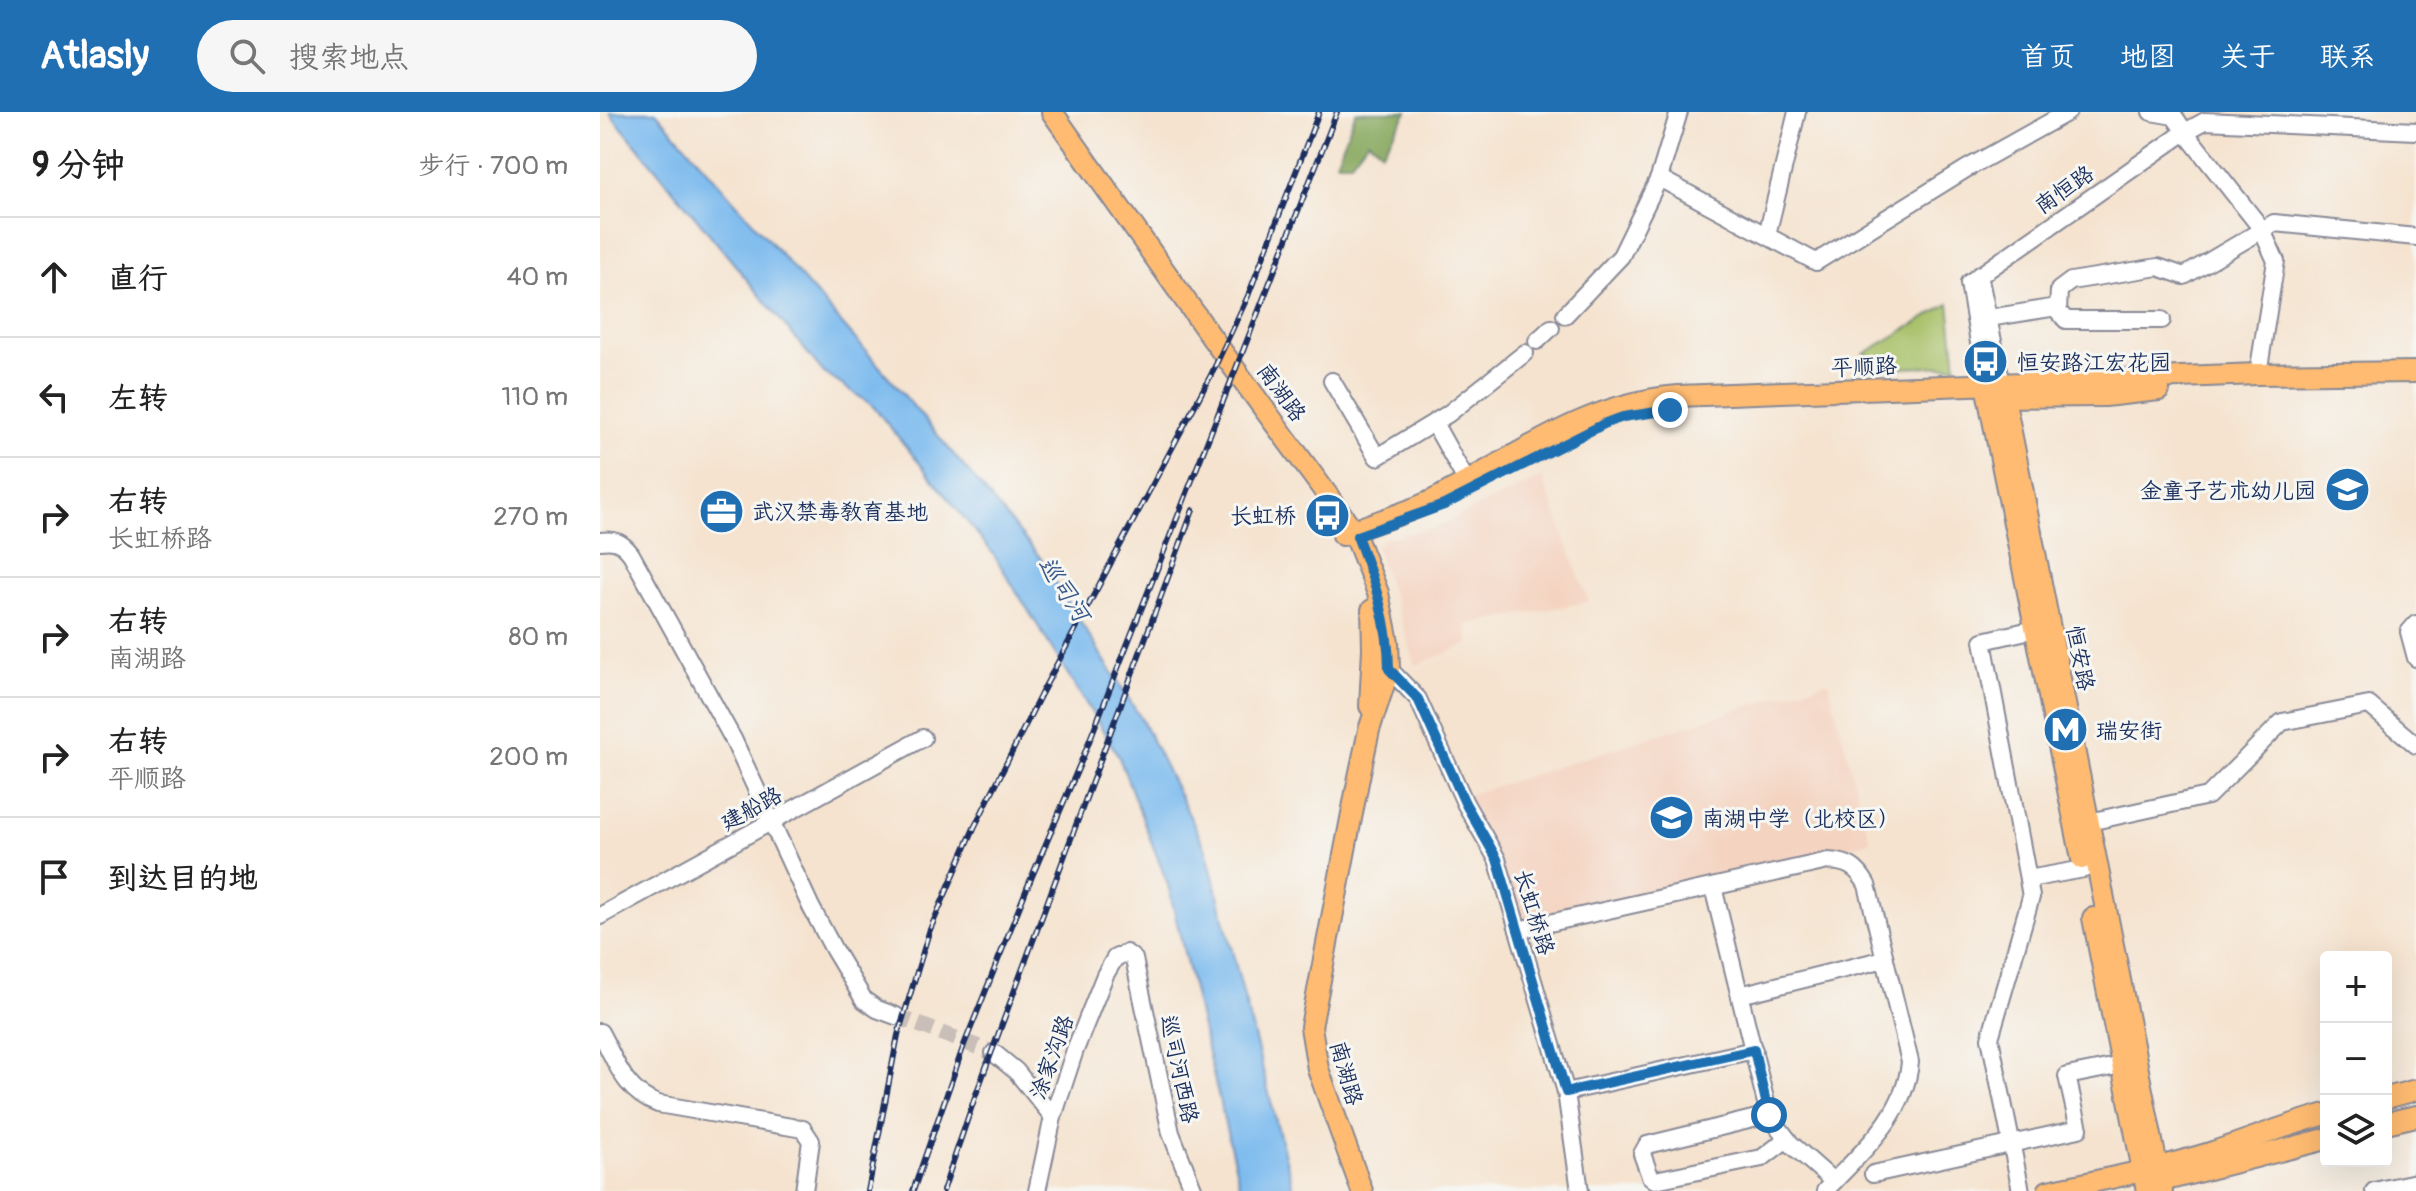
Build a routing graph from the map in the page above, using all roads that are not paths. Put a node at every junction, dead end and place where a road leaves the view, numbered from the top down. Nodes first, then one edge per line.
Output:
1 (1039, 112) edge
2 (1052, 112) edge
3 (1679, 112) edge
4 (1797, 112) edge
5 (2068, 112) edge
6 (2151, 112) edge
7 (2416, 131) edge
8 (2185, 132) junction
9 (1659, 178) junction
10 (2261, 228) junction
11 (1767, 235) junction
12 (2416, 237) edge
13 (1974, 279) junction
14 (2057, 307) junction
15 (1565, 315) dead end
16 (1989, 318) junction
17 (2162, 320) dead end
18 (1551, 328) dead end
19 (2416, 372) edge
20 (2258, 374) junction
21 (1332, 381) dead end
22 (2416, 382) edge
23 (1995, 391) junction
24 (1434, 423) junction
25 (1467, 482) junction
26 (1350, 536) junction
27 (600, 541) edge
28 (2416, 624) edge
29 (2035, 629) junction
30 (2416, 658) edge
31 (1389, 669) junction
32 (1369, 730) junction
33 (923, 738) dead end
34 (2416, 745) edge
35 (770, 823) junction
36 (2082, 824) junction
37 (2084, 869) junction
38 (2028, 879) junction
39 (1713, 887) junction
40 (600, 916) edge
41 (1518, 930) junction
42 (1131, 955) joint
43 (1885, 959) junction
44 (1740, 995) junction
45 (896, 1016) tunnel mouth
46 (600, 1032) edge
47 (1754, 1050) junction
48 (994, 1053) tunnel mouth
49 (2122, 1065) junction
50 (2416, 1090) edge
51 (1566, 1092) junction
52 (2392, 1096) edge
53 (1769, 1115) junction
54 (2320, 1116) edge
55 (2416, 1116) edge
56 (1053, 1117) junction
57 (2392, 1122) edge
58 (1787, 1139) junction
59 (2320, 1140) edge
60 (2011, 1144) junction
61 (1873, 1174) dead end
62 (2153, 1181) edge
63 (2416, 1182) edge
64 (1829, 1186) edge
65 (804, 1191) edge
66 (1037, 1191) edge
67 (1194, 1191) edge
68 (1362, 1191) edge
69 (1580, 1191) edge
70 (2021, 1191) edge
71 (2048, 1191) edge
72 (2114, 1191) edge
73 (2374, 1191) edge

1 - 26 main road, 南湖路
2 - 26 main road, 南湖路
3 - 9 street
4 - 11 street
5 - 11 street
6 - 8 street
7 - 8 street, 南恒路
8 - 10 street
8 - 13 street, 南恒路
9 - 11 street
9 - 15 street
10 - 12 street
10 - 14 street
10 - 20 street
13 - 16 street, 恒安路
13 - 23 street, 恒安路
14 - 16 street
14 - 17 street
16 - 23 street, 恒安路
18 - 24 street
19 - 20 main road, 平顺路
20 - 23 main road, 平顺路
21 - 24 street
22 - 23 main road, 平顺路
23 - 25 main road, 平顺路
23 - 26 main road, 平顺路
23 - 29 main road, 恒安路
23 - 36 main road, 恒安路
24 - 25 street
25 - 26 main road, 平顺路
26 - 31 main road, 南湖路
26 - 32 main road, 南湖路
27 - 35 street
28 - 30 street
29 - 36 main road, 恒安路
29 - 38 street
31 - 32 main road, 南湖路
31 - 41 street, 长虹桥路
32 - 68 main road, 南湖路
33 - 35 street, 建船路
34 - 36 street
35 - 40 street, 建船路
35 - 45 street
36 - 37 main road, 恒安路
36 - 62 main road, 恒安路
37 - 38 street
37 - 49 main road, 恒安路
38 - 60 street
39 - 41 street
39 - 43 street
39 - 44 street
41 - 51 street, 长虹桥路
42 - 56 street, 涂家沟路
42 - 67 street, 巡司河西路
43 - 44 street
43 - 64 street
44 - 47 street
46 - 65 street
47 - 51 street
47 - 53 street
48 - 56 street
49 - 60 street
49 - 62 main road, 恒安路
50 - 52 main road
51 - 69 street, 长虹桥路
53 - 58 street
53 - 58 street
54 - 62 main road
55 - 57 main road
56 - 66 street, 涂家沟路
58 - 64 street
59 - 62 main road
60 - 61 street
60 - 70 street
62 - 71 main road
62 - 72 main road
63 - 73 street

